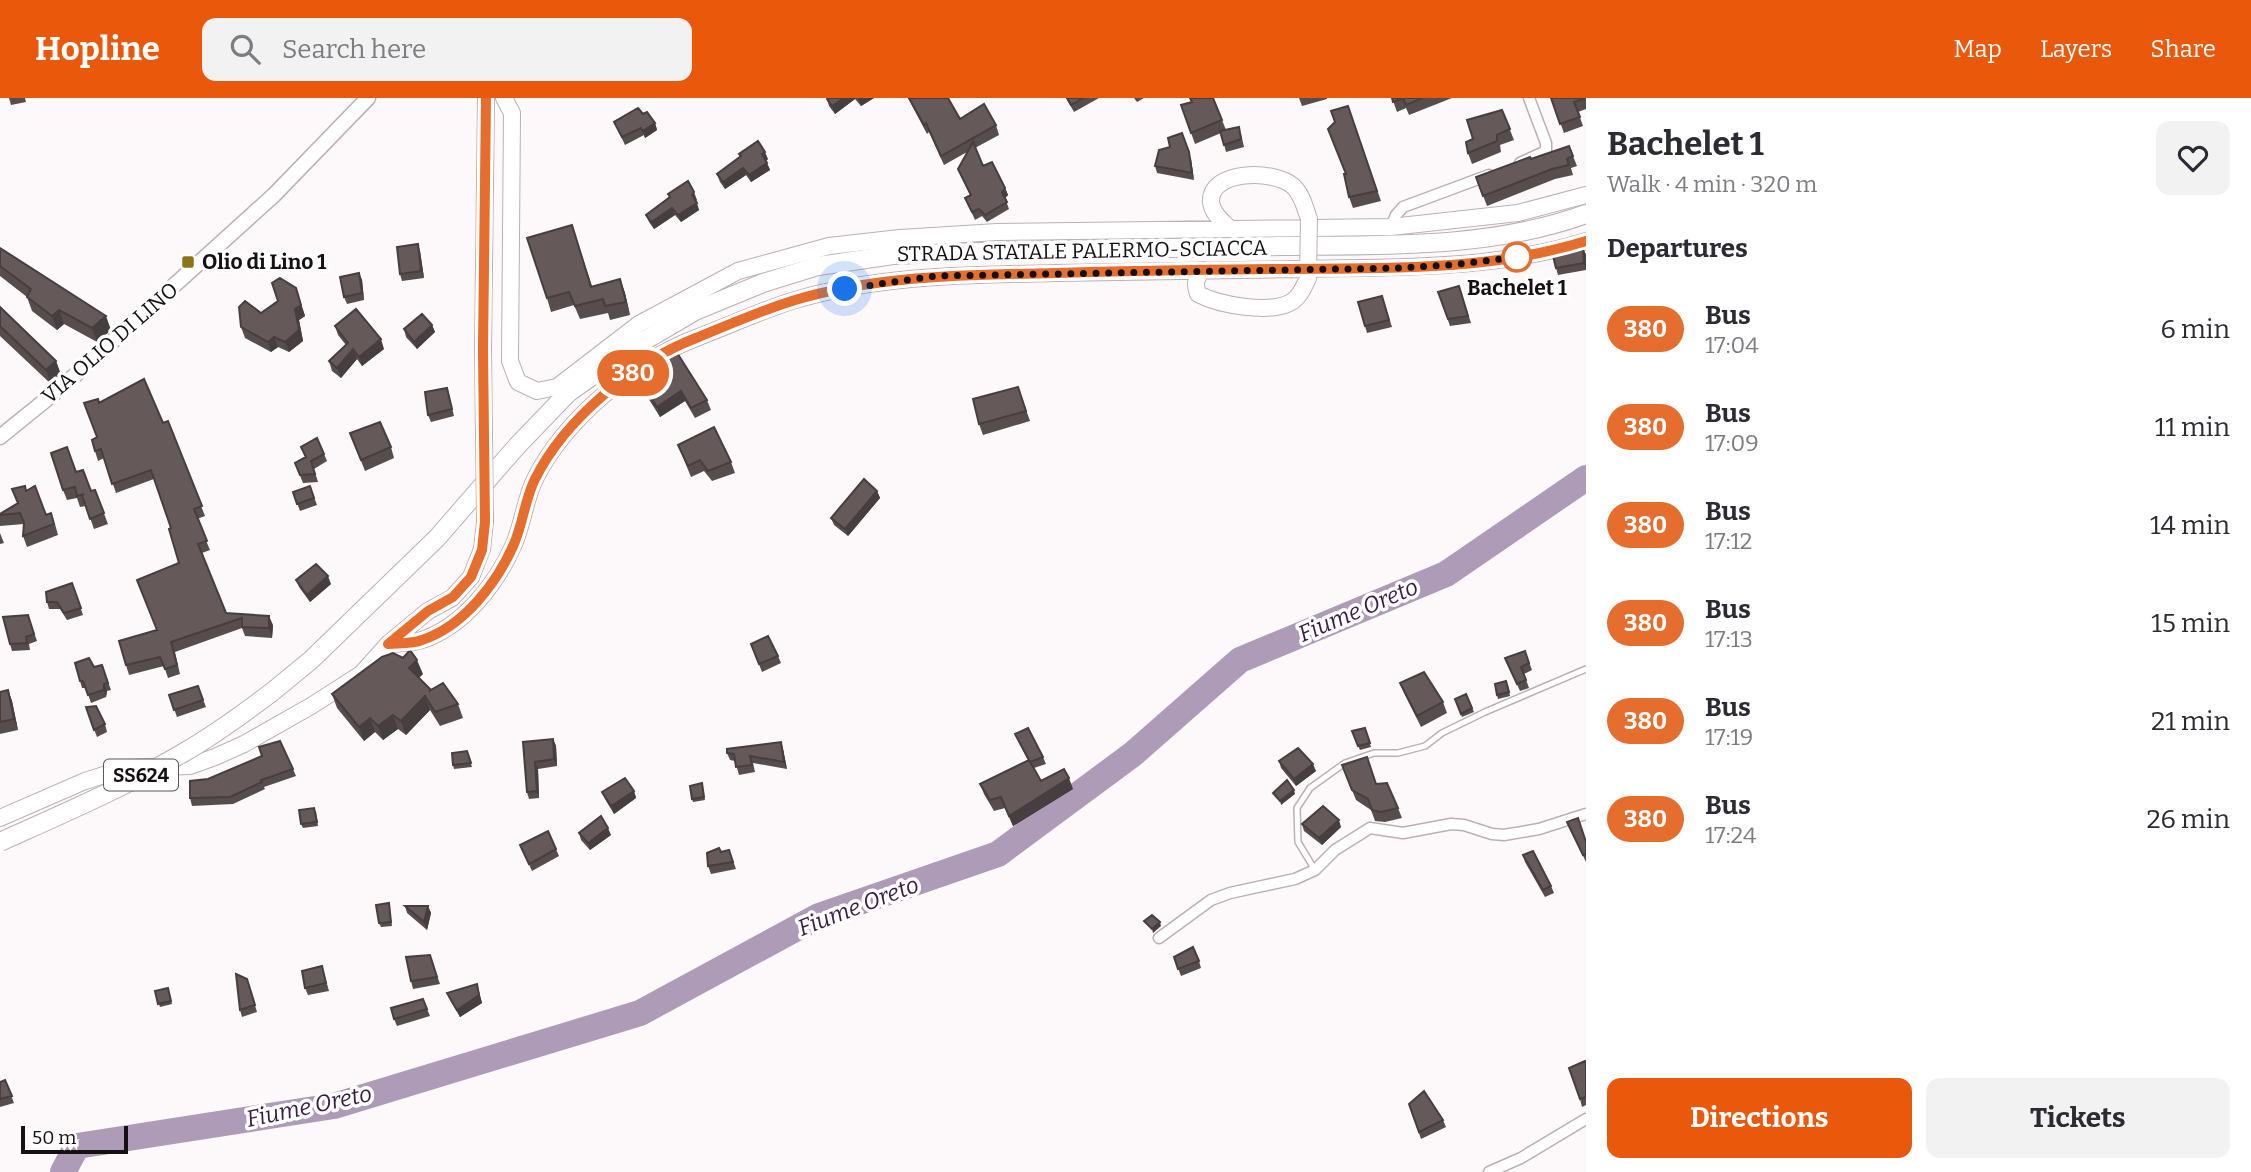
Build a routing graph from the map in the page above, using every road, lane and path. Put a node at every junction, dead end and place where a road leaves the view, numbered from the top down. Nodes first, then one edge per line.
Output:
1 (368, 98) edge
2 (486, 98) edge
3 (504, 98) edge
4 (1529, 98) edge
5 (1512, 166) edge
6 (1500, 171) edge
7 (1586, 195) edge
8 (1586, 214) edge
9 (1391, 227) junction
10 (1229, 228) junction
11 (1586, 242) edge
12 (1203, 270) junction
13 (0, 437) edge
14 (388, 644) junction
15 (1586, 669) edge
16 (1586, 814) edge
17 (0, 818) edge
18 (0, 842) edge
19 (1315, 870) junction
20 (1159, 938) dead end
21 (1586, 1119) edge
22 (1489, 1172) edge

1 - 13 street, VIA OLIO DI LINO
2 - 14 main road, bridge
3 - 10 main road
4 - 5 street
6 - 9 street
7 - 9 main road
8 - 18 main road, STRADA STATALE PALERMO-SCIACCA / SS624, bridge
9 - 10 main road
10 - 12 main road, bridge
11 - 12 main road
12 - 14 main road
14 - 17 main road
15 - 19 lane
16 - 19 street
19 - 20 street
21 - 22 street

